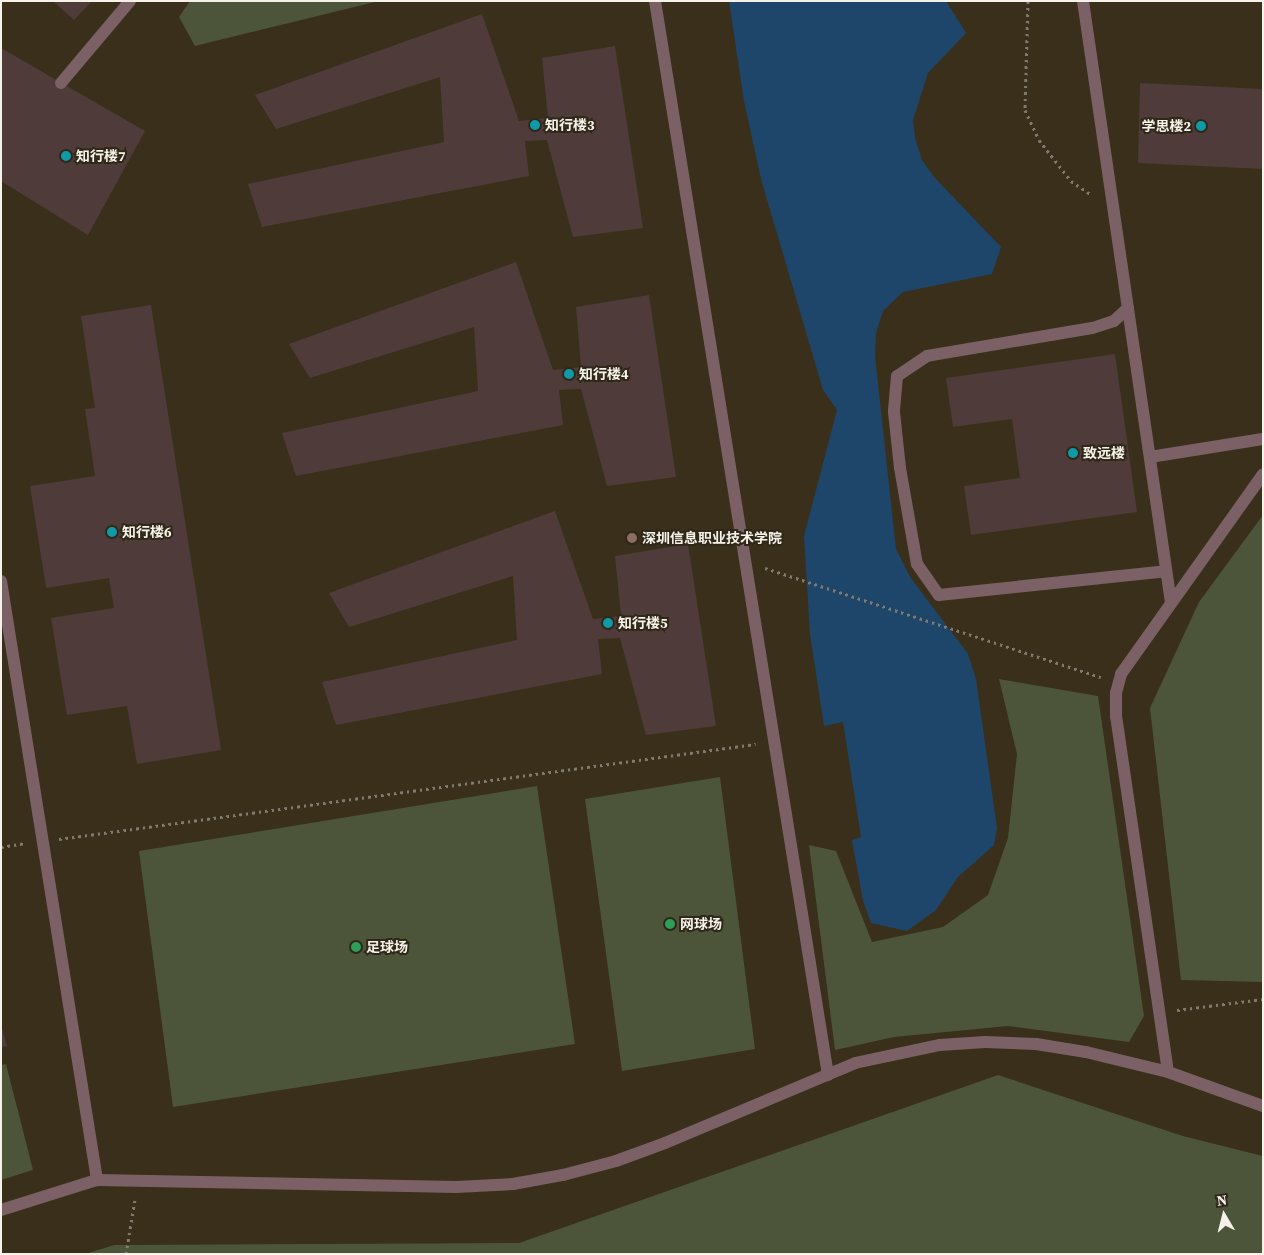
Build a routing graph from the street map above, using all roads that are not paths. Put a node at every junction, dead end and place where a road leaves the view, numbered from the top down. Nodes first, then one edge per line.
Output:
1 (130, 1) edge
2 (655, 1) edge
3 (1083, 1) edge
4 (61, 83) dead end
5 (1128, 308) junction
6 (1263, 439) edge
7 (1150, 457) junction
8 (1263, 474) edge
9 (1166, 571) junction
10 (1, 581) edge
11 (1171, 603) junction
12 (1168, 1072) junction
13 (828, 1075) junction
14 (1263, 1106) edge
15 (97, 1180) junction
16 (1, 1210) edge

1 - 4 street
2 - 13 street
3 - 5 street
5 - 7 street
5 - 9 street
6 - 7 street
7 - 9 street
8 - 11 street
9 - 11 street
10 - 15 street
11 - 12 street
12 - 13 street
12 - 14 street
13 - 15 street
15 - 16 street

